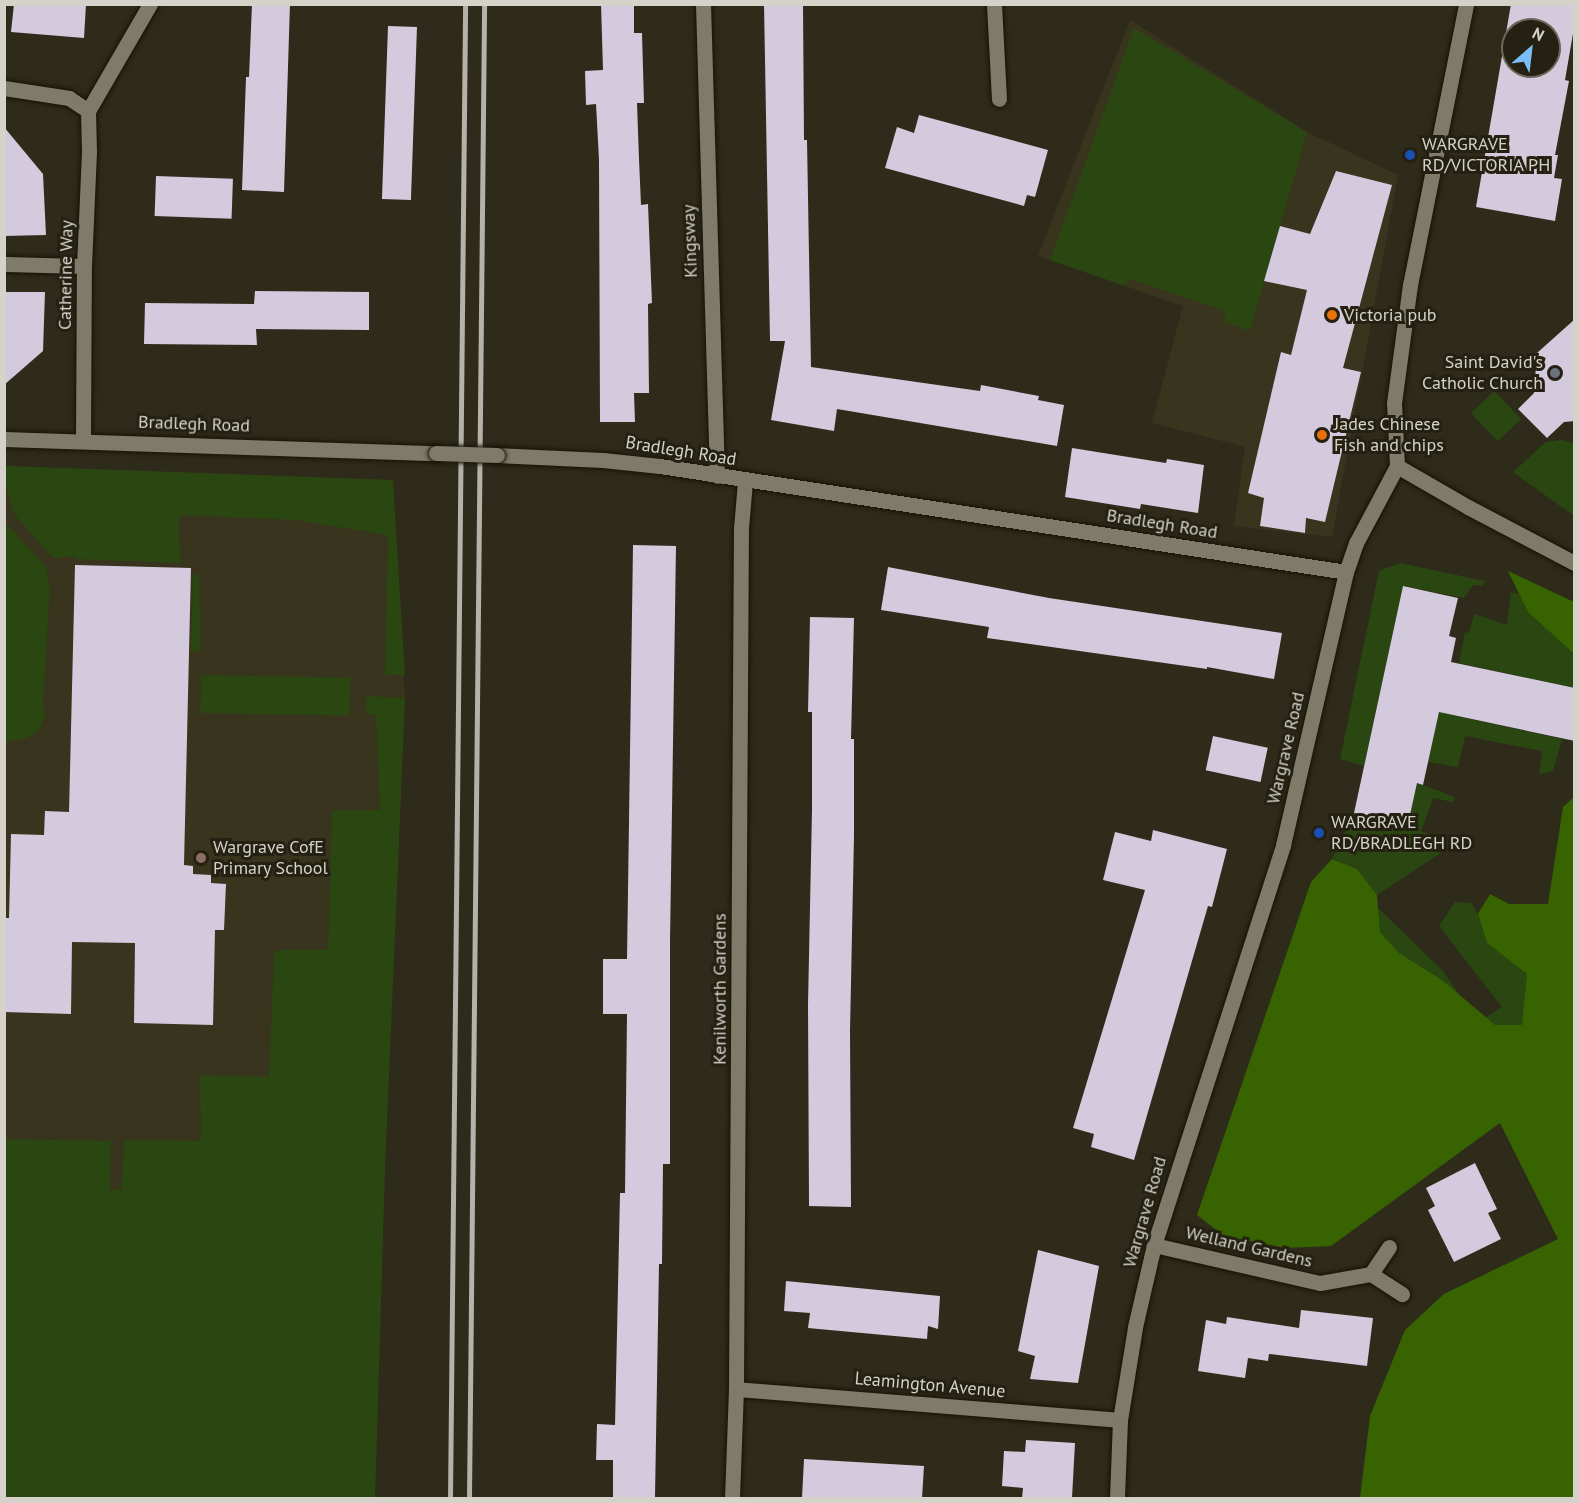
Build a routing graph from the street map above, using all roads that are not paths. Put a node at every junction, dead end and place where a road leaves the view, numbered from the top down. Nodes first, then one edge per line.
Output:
1 (150, 4) edge
2 (703, 4) edge
3 (994, 4) edge
4 (1466, 4) edge
5 (4, 88) edge
6 (999, 99) dead end
7 (88, 111) junction
8 (4, 264) edge
9 (84, 266) junction
10 (4, 439) edge
11 (83, 441) junction
12 (1397, 466) junction
13 (717, 476) junction
14 (745, 481) junction
15 (1575, 563) edge
16 (1346, 572) junction
17 (1155, 1245) junction
18 (1389, 1246) dead end
19 (1371, 1274) junction
20 (1402, 1294) dead end
21 (736, 1389) junction
22 (1120, 1420) junction
23 (732, 1498) edge
24 (1117, 1498) edge

1 - 7 street
2 - 13 street, Kingsway
3 - 6 street
4 - 12 street
5 - 7 street
7 - 9 street, Catherine Way
8 - 9 street
9 - 11 street, Catherine Way
10 - 11 street, Bradlegh Road
11 - 13 street, Bradlegh Road, bridge
12 - 15 street
12 - 16 street, Wargrave Road
13 - 14 street, Bradlegh Road
14 - 16 street, Bradlegh Road
14 - 21 street, Kenilworth Gardens
16 - 17 street, Wargrave Road
17 - 19 street, Welland Gardens
17 - 22 street, Wargrave Road
18 - 19 street
19 - 20 street
21 - 22 street, Leamington Avenue
21 - 23 street, Kenilworth Gardens
22 - 24 street, Wargrave Road

